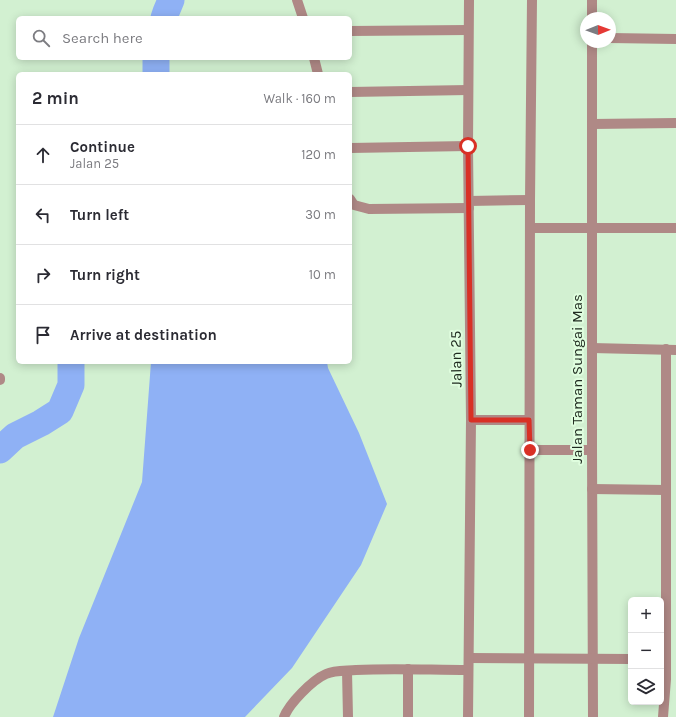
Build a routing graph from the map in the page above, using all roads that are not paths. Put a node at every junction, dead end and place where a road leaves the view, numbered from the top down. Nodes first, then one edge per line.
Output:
1 (297, 0) edge
2 (469, 0) edge
3 (532, 0) edge
4 (592, 0) edge
5 (592, 12) edge
6 (302, 16) edge
7 (468, 30) junction
8 (352, 31) edge
9 (616, 38) edge
10 (676, 39) edge
11 (592, 48) edge
12 (314, 60) edge
13 (318, 72) edge
14 (468, 90) junction
15 (352, 92) edge
16 (676, 123) edge
17 (592, 124) junction
18 (468, 146) junction
19 (352, 148) edge
20 (530, 200) junction
21 (352, 202) edge
22 (469, 204) junction
23 (530, 228) junction
24 (592, 228) junction
25 (676, 228) edge
26 (592, 348) junction
27 (671, 350) edge
28 (471, 420) junction
29 (529, 420) junction
30 (530, 450) junction
31 (592, 450) junction
32 (592, 489) junction
33 (666, 490) junction
34 (671, 522) edge
35 (468, 658) junction
36 (529, 659) junction
37 (593, 659) junction
38 (628, 659) edge
39 (668, 659) edge
40 (408, 669) junction
41 (468, 670) junction
42 (347, 671) junction
43 (284, 717) edge
44 (348, 717) edge
45 (408, 717) edge
46 (468, 717) edge
47 (529, 717) edge
48 (593, 717) edge
49 (663, 717) edge

1 - 6 street
2 - 7 street, Jalan 25
3 - 20 street
4 - 5 street
7 - 8 street
7 - 14 street, Jalan 25
9 - 10 street
11 - 17 street, Jalan Taman Sungai Mas
12 - 13 street
14 - 15 street
14 - 18 street, Jalan 25
16 - 17 street
17 - 24 street, Jalan Taman Sungai Mas
18 - 19 street
18 - 22 street, Jalan 25
20 - 22 street
20 - 23 street
21 - 22 street
22 - 28 street, Jalan 25
23 - 24 street
23 - 29 street
24 - 25 street
24 - 26 street, Jalan Taman Sungai Mas
26 - 27 street
26 - 31 street, Jalan Taman Sungai Mas
27 - 33 street
28 - 29 street
28 - 35 street, Jalan 25
29 - 30 street
30 - 31 street
30 - 36 street
31 - 32 street, Jalan Taman Sungai Mas
32 - 33 street
32 - 37 street, Jalan Taman Sungai Mas
33 - 34 street
34 - 39 street
35 - 36 street
35 - 41 street, Jalan 25
36 - 37 street
36 - 47 street
37 - 38 street
37 - 48 street, Jalan Taman Sungai Mas
39 - 49 street
40 - 41 street
40 - 42 street
40 - 45 street
41 - 46 street, Jalan 25
42 - 43 street
42 - 44 street

